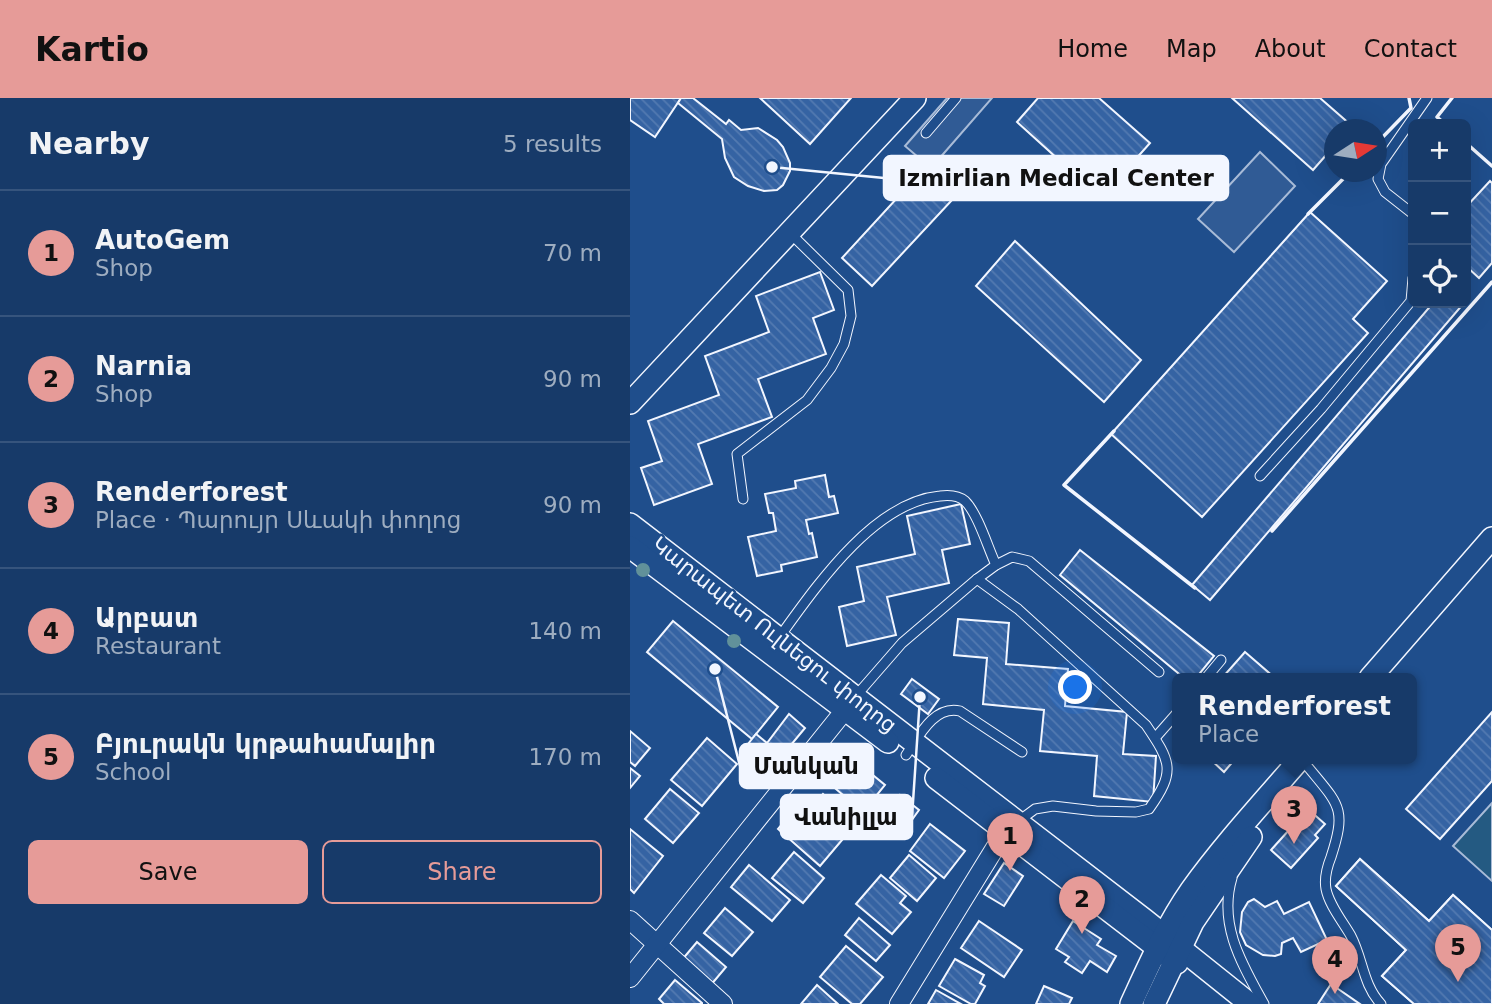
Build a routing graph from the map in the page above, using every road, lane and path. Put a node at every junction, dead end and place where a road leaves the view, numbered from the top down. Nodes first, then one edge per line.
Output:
1 (915, 98) edge
2 (956, 98) edge
3 (1427, 98) edge
4 (926, 133) dead end
5 (1408, 210) edge
6 (789, 232) junction
7 (1408, 306) edge
8 (630, 403) edge
9 (1260, 476) dead end
10 (743, 499) dead end
11 (630, 524) edge
12 (1492, 538) edge
13 (630, 547) edge
14 (1492, 558) edge
15 (996, 565) junction
16 (977, 579) junction
17 (773, 645) junction
18 (1221, 660) dead end
19 (1159, 672) dead end
20 (1210, 673) edge
21 (1374, 673) edge
22 (1391, 673) edge
23 (850, 704) junction
24 (1172, 719) edge
25 (1155, 738) junction
26 (910, 749) junction
27 (1022, 752) dead end
28 (1305, 764) edge
29 (1306, 764) edge
30 (1310, 764) edge
31 (1012, 828) junction
32 (1241, 849) junction
33 (630, 920) edge
34 (657, 944) junction
35 (1168, 948) junction
36 (630, 978) edge
37 (723, 1004) edge
38 (899, 1004) edge
39 (1131, 1004) edge
40 (1154, 1004) edge
41 (1229, 1004) edge
42 (1250, 1004) edge
43 (1264, 1004) edge
44 (1381, 1004) edge

1 - 6 street
2 - 4 lane
3 - 5 lane
6 - 8 street
6 - 10 lane
7 - 9 lane
11 - 17 street, Կարապետ Ուլնեցու փողոց
12 - 21 street
13 - 17 street, Կարապետ Ուլնեցու փողոց
14 - 22 street
15 - 16 lane
15 - 17 lane
15 - 19 lane
16 - 23 lane
16 - 25 lane
17 - 23 street, Կարապետ Ուլնեցու փողոց
18 - 20 lane
23 - 26 street, Կարապետ Ուլնեցու փողոց
23 - 34 street
24 - 25 lane
25 - 31 lane
26 - 27 lane
26 - 31 street, Կարապետ Ուլնեցու փողոց
28 - 35 street
29 - 32 street
30 - 44 lane
31 - 35 street, Կարապետ Ուլնեցու փողոց
31 - 38 street
32 - 35 street
32 - 43 lane
33 - 34 street
34 - 36 street
34 - 37 street
35 - 39 street
35 - 40 street
35 - 41 street, Կարապետ Ուլնեցու փողոց
35 - 42 street, Կարապետ Ուլնեցու փողոց

